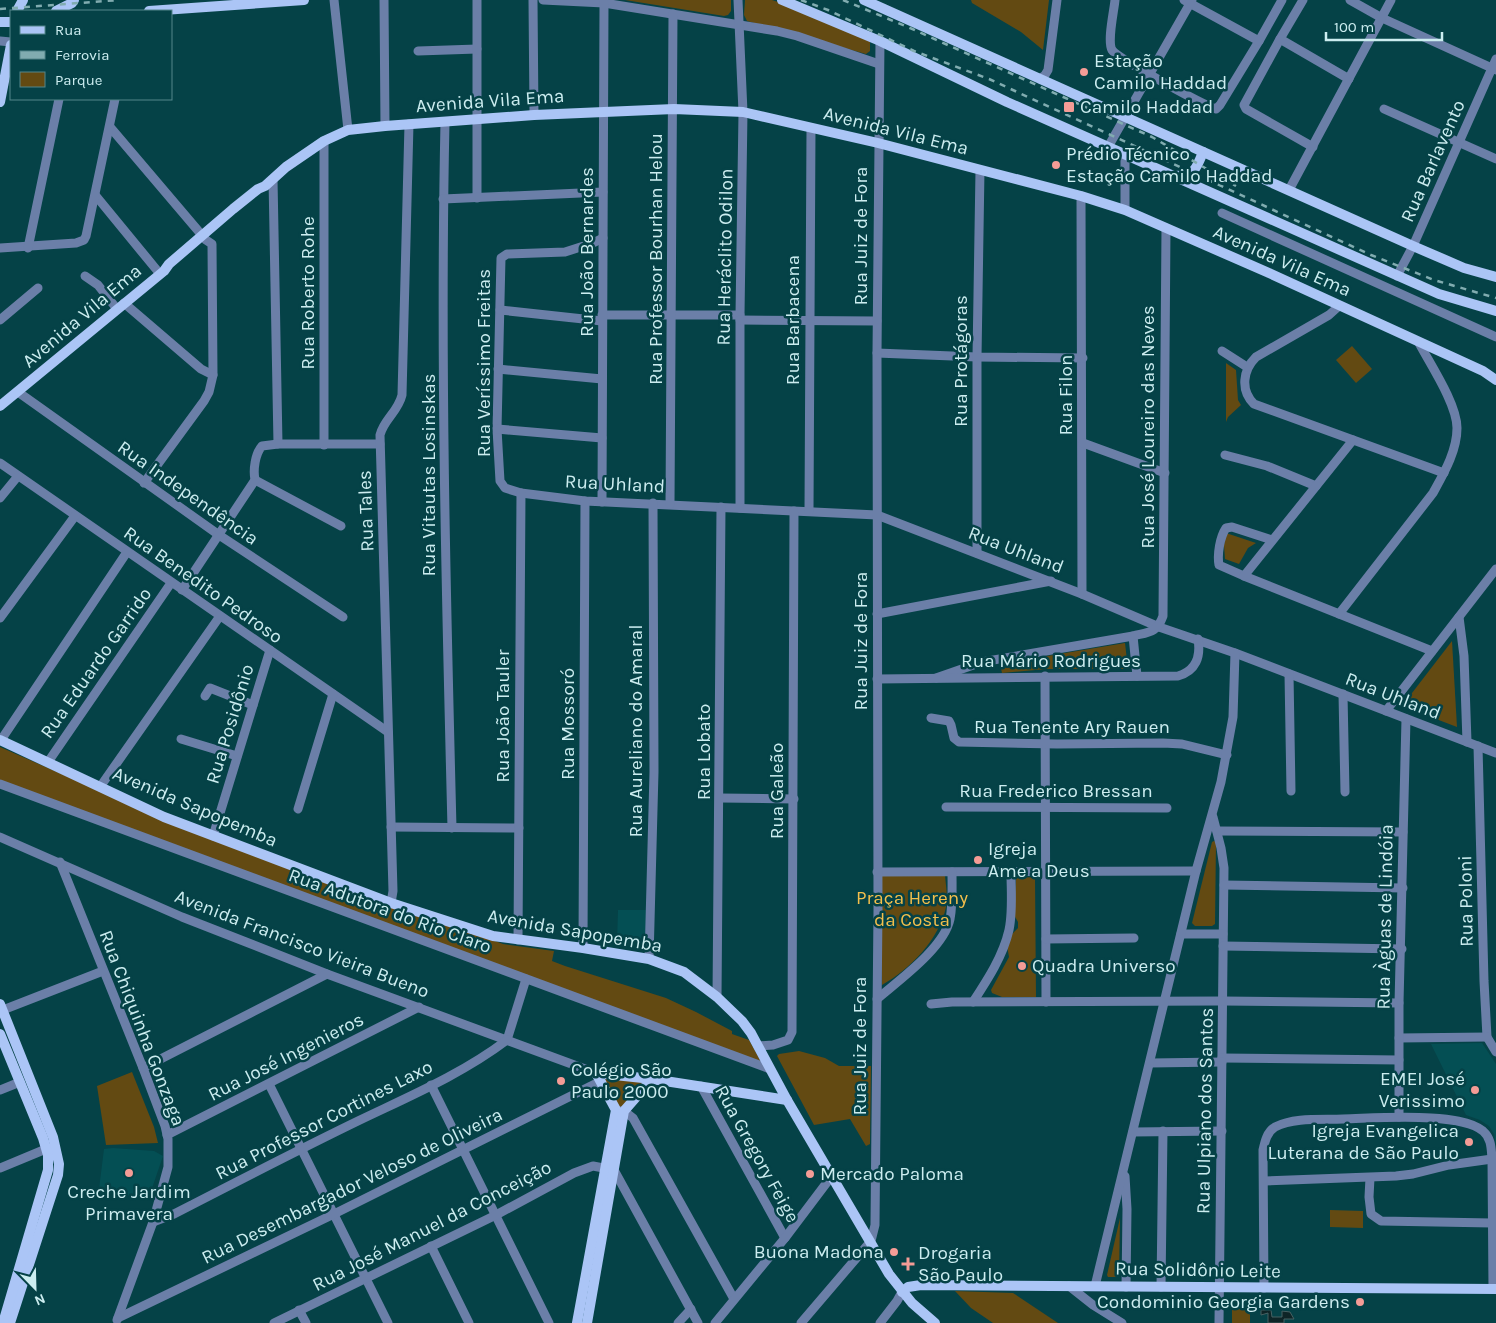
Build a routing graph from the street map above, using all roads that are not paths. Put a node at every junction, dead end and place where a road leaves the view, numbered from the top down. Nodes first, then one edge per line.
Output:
1 (74, 0) edge
2 (304, 0) edge
3 (334, 0) edge
4 (384, 0) edge
5 (477, 0) edge
6 (533, 0) edge
7 (543, 0) edge
8 (782, 0) edge
9 (864, 0) edge
10 (1057, 0) edge
11 (1115, 0) edge
12 (1282, 0) edge
13 (1303, 0) edge
14 (1350, 0) edge
15 (1391, 0) edge
16 (1189, 1) edge
17 (739, 2) edge
18 (604, 3) junction
19 (58, 10) edge
20 (164, 10) edge
21 (673, 14) junction
22 (1382, 18) junction
23 (739, 25) junction
24 (1280, 39) junction
25 (880, 41) junction
26 (1259, 41) junction
27 (10, 49) edge
28 (477, 49) junction
29 (418, 51) dead end
30 (1496, 59) edge
31 (879, 64) junction
32 (1494, 69) edge
33 (1150, 74) junction
34 (1040, 79) junction
35 (1349, 79) junction
36 (1, 96) edge
37 (59, 100) edge
38 (115, 100) edge
39 (674, 109) junction
40 (1384, 109) dead end
41 (604, 112) junction
42 (743, 112) junction
43 (534, 115) junction
44 (1126, 118) junction
45 (477, 119) junction
46 (445, 122) junction
47 (408, 124) junction
48 (385, 126) junction
49 (110, 127) junction
50 (811, 128) junction
51 (348, 130) junction
52 (324, 141) junction
53 (878, 142) junction
54 (1458, 143) junction
55 (1108, 147) junction
56 (1313, 147) junction
57 (1203, 152) junction
58 (1124, 154) junction
59 (1496, 159) edge
60 (980, 170) junction
61 (1175, 177) junction
62 (269, 182) junction
63 (1289, 190) junction
64 (603, 192) junction
65 (96, 196) junction
66 (1081, 196) junction
67 (477, 198) junction
68 (443, 199) junction
69 (1125, 210) junction
70 (1222, 213) dead end
71 (1166, 228) junction
72 (204, 238) junction
73 (603, 238) junction
74 (1413, 246) junction
75 (0, 248) edge
76 (28, 248) junction
77 (162, 273) junction
78 (86, 276) dead end
79 (1397, 276) junction
80 (1496, 277) edge
81 (38, 288) dead end
82 (120, 306) junction
83 (1339, 306) junction
84 (500, 310) junction
85 (1496, 310) edge
86 (672, 315) junction
87 (740, 317) junction
88 (602, 318) junction
89 (0, 320) edge
90 (809, 320) junction
91 (877, 321) junction
92 (1496, 337) edge
93 (1419, 343) junction
94 (1222, 350) dead end
95 (877, 353) junction
96 (977, 357) junction
97 (1083, 358) junction
98 (1247, 367) junction
99 (498, 369) junction
100 (214, 375) junction
101 (602, 379) junction
102 (1496, 380) edge
103 (18, 392) junction
104 (0, 406) edge
105 (497, 429) junction
106 (602, 438) junction
107 (1353, 440) junction
108 (1083, 443) junction
109 (278, 444) junction
110 (380, 444) junction
111 (324, 445) junction
112 (1225, 455) dead end
113 (0, 463) edge
114 (1165, 473) junction
115 (1444, 473) junction
116 (18, 476) junction
117 (255, 480) junction
118 (144, 483) junction
119 (501, 484) joint
120 (1316, 486) junction
121 (521, 494) junction
122 (0, 498) edge
123 (586, 501) junction
124 (602, 502) junction
125 (653, 503) junction
126 (670, 504) junction
127 (721, 507) junction
128 (740, 508) junction
129 (794, 511) junction
130 (809, 511) junction
131 (877, 515) junction
132 (75, 516) junction
133 (341, 526) dead end
134 (219, 535) junction
135 (1272, 540) junction
136 (127, 552) junction
137 (978, 553) junction
138 (1496, 569) edge
139 (1244, 576) junction
140 (172, 582) junction
141 (1051, 582) junction
142 (182, 590) junction
143 (1082, 594) junction
144 (877, 614) junction
145 (1339, 614) junction
146 (220, 616) junction
147 (343, 617) dead end
148 (1459, 617) junction
149 (0, 618) edge
150 (1159, 627) junction
151 (1133, 636) junction
152 (1198, 639) junction
153 (270, 650) junction
154 (1432, 651) junction
155 (1235, 653) junction
156 (1289, 674) junction
157 (1045, 676) junction
158 (1137, 676) junction
159 (936, 678) junction
160 (877, 679) junction
161 (333, 694) junction
162 (1343, 694) junction
163 (205, 696) dead end
164 (253, 704) junction
165 (1386, 711) junction
166 (931, 718) dead end
167 (1406, 719) junction
168 (388, 732) junction
169 (0, 740) edge
170 (181, 740) dead end
171 (1467, 742) junction
172 (1045, 744) junction
173 (1478, 746) junction
174 (1496, 753) edge
175 (1227, 755) junction
176 (237, 756) junction
177 (48, 762) junction
178 (0, 784) edge
179 (100, 787) junction
180 (1290, 791) dead end
181 (1344, 792) dead end
182 (720, 798) junction
183 (794, 799) junction
184 (946, 807) dead end
185 (1045, 808) junction
186 (1167, 808) dead end
187 (298, 809) dead end
188 (1213, 816) junction
189 (391, 827) junction
190 (452, 828) junction
191 (519, 828) junction
192 (1217, 831) junction
193 (1403, 832) junction
194 (0, 836) edge
195 (213, 836) junction
196 (60, 862) junction
197 (1196, 871) junction
198 (877, 872) junction
199 (952, 872) junction
200 (1011, 872) junction
201 (1046, 872) junction
202 (1224, 885) junction
203 (1403, 888) junction
204 (391, 904) junction
205 (1181, 934) junction
206 (1223, 934) junction
207 (1046, 938) junction
208 (1134, 938) dead end
209 (518, 940) junction
210 (1223, 946) junction
211 (583, 948) junction
212 (1402, 949) junction
213 (648, 958) junction
214 (103, 971) junction
215 (327, 974) junction
216 (526, 979) junction
217 (717, 997) junction
218 (877, 999) junction
219 (1223, 1001) junction
220 (973, 1002) junction
221 (1046, 1002) junction
222 (1164, 1002) junction
223 (1399, 1003) junction
224 (931, 1004) dead end
225 (419, 1007) junction
226 (1, 1008) edge
227 (0, 1034) edge
228 (1399, 1038) junction
229 (1487, 1038) junction
230 (507, 1040) junction
231 (758, 1046) junction
232 (1496, 1052) edge
233 (1222, 1060) junction
234 (1399, 1060) junction
235 (1150, 1063) junction
236 (143, 1068) junction
237 (770, 1069) junction
238 (599, 1077) junction
239 (652, 1079) junction
240 (20, 1082) junction
241 (269, 1084) junction
242 (431, 1085) junction
243 (700, 1086) junction
244 (0, 1090) edge
245 (786, 1100) junction
246 (620, 1111) junction
247 (1399, 1117) junction
248 (1163, 1131) junction
249 (1222, 1131) junction
250 (1133, 1132) junction
251 (167, 1135) junction
252 (302, 1148) junction
253 (46, 1149) junction
254 (463, 1150) junction
255 (1494, 1158) edge
256 (1124, 1165) junction
257 (0, 1168) edge
258 (610, 1169) junction
259 (832, 1177) junction
260 (1370, 1178) junction
261 (1264, 1181) junction
262 (334, 1214) junction
263 (496, 1215) junction
264 (153, 1222) junction
265 (1492, 1223) junction
266 (785, 1238) junction
267 (871, 1241) junction
268 (431, 1246) junction
269 (365, 1278) junction
270 (1069, 1286) junction
271 (1095, 1286) junction
272 (1126, 1287) junction
273 (1161, 1287) junction
274 (1220, 1288) junction
275 (1264, 1288) junction
276 (1495, 1289) edge
277 (902, 1292) junction
278 (734, 1299) junction
279 (690, 1309) junction
280 (299, 1310) junction
281 (117, 1321) edge
282 (3, 1323) edge
283 (10, 1323) edge
284 (274, 1323) edge
285 (306, 1323) edge
286 (388, 1323) edge
287 (469, 1323) edge
288 (548, 1323) edge
289 (577, 1323) edge
290 (587, 1323) edge
291 (678, 1323) edge
292 (698, 1323) edge
293 (714, 1323) edge
294 (801, 1323) edge
295 (880, 1323) edge
296 (935, 1323) edge
297 (1122, 1323) edge
298 (1219, 1323) edge

1 - 19 main road
2 - 20 main road
3 - 51 street
4 - 48 street
5 - 28 street
6 - 43 street
7 - 18 street
8 - 25 main road
9 - 34 main road
10 - 34 street
11 - 33 street
12 - 26 street
13 - 24 street
14 - 22 street
15 - 22 street
16 - 26 street
16 - 33 street
17 - 23 street, Rua Heráclito Odilon
18 - 21 street
18 - 41 street, Rua João Bernardes
21 - 23 street
21 - 39 street, Rua Professor Bourhan Helou
22 - 32 street
22 - 35 street
23 - 31 street
23 - 42 street, Rua Heráclito Odilon
24 - 35 street
24 - 56 street
25 - 31 street, Rua Juiz de Fora
25 - 55 main road
26 - 33 street
27 - 36 main road
28 - 29 street
28 - 45 street
30 - 32 street, Rua Barlavento
31 - 53 street, Rua Juiz de Fora
32 - 54 street, Rua Barlavento
33 - 44 street
34 - 44 main road
35 - 56 street
37 - 76 street
38 - 49 street
39 - 41 main road, Avenida Vila Ema
39 - 42 main road, Avenida Vila Ema
39 - 86 street, Rua Professor Bourhan Helou
40 - 54 street
41 - 43 main road, Avenida Vila Ema
41 - 64 street, Rua João Bernardes
42 - 50 main road, Avenida Vila Ema
42 - 87 street, Rua Heráclito Odilon
43 - 45 main road, Avenida Vila Ema
44 - 55 street
44 - 57 main road
45 - 46 main road, Avenida Vila Ema
45 - 67 street
46 - 47 main road, Avenida Vila Ema
46 - 68 street, Rua Vitautas Losinskas
47 - 48 main road, Avenida Vila Ema
47 - 110 street, Rua Tales
48 - 51 main road, Avenida Vila Ema
49 - 65 street
49 - 72 street
50 - 53 main road, Avenida Vila Ema
50 - 90 street, Rua Barbacena
51 - 52 main road, Avenida Vila Ema
52 - 62 main road, Avenida Vila Ema
52 - 111 street, Rua Roberto Rohe
53 - 60 main road, Avenida Vila Ema
53 - 91 street, Rua Juiz de Fora
54 - 59 street
54 - 74 street, Rua Barlavento
55 - 58 main road
56 - 63 street
57 - 61 main road
57 - 63 main road
58 - 61 main road
58 - 69 street
60 - 66 main road, Avenida Vila Ema
60 - 96 street, Rua Protágoras
61 - 79 main road
62 - 72 main road, Avenida Vila Ema
62 - 109 street
63 - 74 main road
64 - 67 street
64 - 73 street, Rua João Bernardes
65 - 76 street
65 - 77 street
66 - 69 main road, Avenida Vila Ema
66 - 97 street, Rua Filon
67 - 68 street
68 - 190 street, Rua Vitautas Losinskas
69 - 71 main road, Avenida Vila Ema
70 - 92 street
71 - 83 main road, Avenida Vila Ema
71 - 114 street, Rua José Loureiro das Neves
72 - 77 main road, Avenida Vila Ema
72 - 100 street
73 - 84 street, Rua Veríssimo Freitas
73 - 88 street, Rua João Bernardes
74 - 79 street, Rua Barlavento
74 - 80 main road
75 - 76 street
77 - 82 main road, Avenida Vila Ema
78 - 82 street
79 - 85 main road
81 - 89 street
82 - 100 street
82 - 103 main road, Avenida Vila Ema
83 - 93 main road, Avenida Vila Ema
83 - 98 street
84 - 88 street
84 - 99 street, Rua Veríssimo Freitas
86 - 87 street
86 - 88 street
86 - 126 street, Rua Professor Bourhan Helou
87 - 90 street
87 - 128 street, Rua Heráclito Odilon
88 - 101 street, Rua João Bernardes
90 - 91 street
90 - 130 street, Rua Barbacena
91 - 95 street, Rua Juiz de Fora
93 - 102 main road, Avenida Vila Ema
93 - 115 street
94 - 98 street
95 - 96 street
95 - 131 street, Rua Juiz de Fora
96 - 97 street
96 - 137 street, Rua Protágoras
97 - 108 street, Rua Filon
98 - 107 street
99 - 101 street
99 - 105 street, Rua Veríssimo Freitas
100 - 118 street
101 - 106 street, Rua João Bernardes
103 - 104 main road, Avenida Vila Ema
103 - 118 street, Rua Independência
105 - 106 street
105 - 119 street, Rua Veríssimo Freitas
106 - 124 street, Rua João Bernardes
107 - 115 street
107 - 120 street
108 - 114 street
108 - 143 street, Rua Filon
109 - 111 street
109 - 117 street
110 - 111 street
110 - 168 street, Rua Tales
112 - 120 street
113 - 116 street, Rua Benedito Pedroso
114 - 150 street, Rua José Loureiro das Neves
115 - 145 street
116 - 122 street
116 - 132 street, Rua Benedito Pedroso
117 - 133 street
117 - 134 street
118 - 134 street, Rua Independência
119 - 121 street, Rua Uhland
120 - 135 street
121 - 123 street, Rua Uhland
121 - 191 street, Rua João Tauler
123 - 124 street, Rua Uhland
123 - 211 street, Rua Mossoró
124 - 125 street, Rua Uhland
125 - 126 street, Rua Uhland
125 - 213 street, Rua Aureliano do Amaral
126 - 127 street, Rua Uhland
127 - 128 street, Rua Uhland
127 - 182 street, Rua Lobato
128 - 129 street, Rua Uhland
129 - 130 street, Rua Uhland
129 - 183 street, Rua Galeão
130 - 131 street, Rua Uhland
131 - 137 street, Rua Uhland
131 - 144 street, Rua Juiz de Fora
132 - 136 street, Rua Benedito Pedroso
132 - 149 street
134 - 142 street
134 - 147 street, Rua Independência
135 - 139 street
135 - 139 street
136 - 140 street, Rua Benedito Pedroso
136 - 169 street
137 - 141 street, Rua Uhland
138 - 148 street
139 - 145 street
140 - 142 street, Rua Benedito Pedroso
140 - 177 street, Rua Eduardo Garrido
141 - 143 street, Rua Uhland
141 - 144 street
142 - 146 street, Rua Benedito Pedroso
143 - 150 street, Rua Uhland
144 - 160 street, Rua Juiz de Fora
145 - 154 street
146 - 153 street, Rua Benedito Pedroso
146 - 179 street
148 - 154 street
148 - 171 street
150 - 151 street
150 - 152 street, Rua Uhland
151 - 158 street
151 - 159 street
152 - 155 street, Rua Uhland
152 - 158 street, Rua Mário Rodrigues
153 - 161 street, Rua Benedito Pedroso
153 - 164 street, Rua Posidônio
154 - 165 street
155 - 156 street, Rua Uhland
155 - 175 street
156 - 162 street, Rua Uhland
156 - 180 street
157 - 158 street, Rua Mário Rodrigues
157 - 159 street, Rua Mário Rodrigues
157 - 172 street
159 - 160 street, Rua Mário Rodrigues
160 - 198 street, Rua Juiz de Fora
161 - 168 street, Rua Benedito Pedroso
161 - 187 street
162 - 165 street, Rua Uhland
162 - 181 street
163 - 164 street
164 - 176 street, Rua Posidônio
165 - 167 street, Rua Uhland
166 - 172 street, Rua Tenente Ary Rauen
167 - 171 street, Rua Uhland
167 - 193 street, Rua Àguas de Lindóia
168 - 189 street, Rua Tales
169 - 177 main road, Avenida Sapopemba
170 - 176 street
171 - 173 street, Rua Uhland
172 - 175 street, Rua Tenente Ary Rauen
172 - 185 street
173 - 174 street, Rua Uhland
173 - 229 street, Rua Poloni
175 - 188 street
176 - 195 street, Rua Posidônio
177 - 179 main road, Avenida Sapopemba
178 - 216 street, Rua Adutora do Rio Claro
179 - 195 main road, Avenida Sapopemba
182 - 183 street
182 - 217 street, Rua Lobato
183 - 231 street, Rua Galeão
184 - 185 street, Rua Frederico Bressan
185 - 186 street, Rua Frederico Bressan
185 - 201 street
188 - 192 street, Rua Ulpiano dos Santos
188 - 197 street
189 - 190 street
189 - 204 street, Rua Tales
190 - 191 street
191 - 209 street, Rua João Tauler
192 - 193 street
192 - 202 street, Rua Ulpiano dos Santos
193 - 203 street, Rua Àguas de Lindóia
194 - 196 street, Avenida Francisco Vieira Bueno
195 - 204 main road, Avenida Sapopemba
196 - 214 street, Rua Chiquinha Gonzaga
196 - 215 street, Avenida Francisco Vieira Bueno
197 - 201 street
197 - 205 street
198 - 199 street
198 - 218 street, Rua Juiz de Fora
199 - 200 street
199 - 218 street
200 - 201 street
200 - 220 street
201 - 207 street
202 - 203 street
202 - 206 street, Rua Ulpiano dos Santos
203 - 212 street, Rua Àguas de Lindóia
204 - 209 main road, Avenida Sapopemba
205 - 206 street
205 - 222 street
206 - 210 street, Rua Ulpiano dos Santos
207 - 208 street
207 - 221 street
209 - 211 main road, Avenida Sapopemba
210 - 212 street
210 - 219 street, Rua Ulpiano dos Santos
211 - 213 main road, Avenida Sapopemba
212 - 223 street, Rua Àguas de Lindóia
213 - 217 main road, Avenida Sapopemba
214 - 226 street
214 - 236 street, Rua Chiquinha Gonzaga
215 - 225 street, Avenida Francisco Vieira Bueno
215 - 236 street
216 - 230 street
216 - 237 street, Rua Adutora do Rio Claro
217 - 231 main road, Avenida Sapopemba
218 - 267 street, Rua Juiz de Fora
219 - 222 street
219 - 223 street
219 - 233 street, Rua Ulpiano dos Santos
220 - 221 street
220 - 224 street
221 - 222 street
222 - 235 street
223 - 228 street, Rua Àguas de Lindóia
225 - 230 street, Avenida Francisco Vieira Bueno
225 - 241 street, Rua José Ingenieros
226 - 283 main road
227 - 240 main road
228 - 229 street
228 - 234 street, Rua Àguas de Lindóia
229 - 232 street, Rua Poloni
230 - 238 street, Avenida Francisco Vieira Bueno
230 - 242 street, Rua Professor Cortines Laxo
231 - 237 main road, Avenida Sapopemba
233 - 234 street
233 - 235 street
233 - 249 street, Rua Ulpiano dos Santos
234 - 247 street, Rua Àguas de Lindóia
235 - 250 street
236 - 251 street, Rua Chiquinha Gonzaga
237 - 245 main road, Avenida Sapopemba
238 - 239 main road
238 - 246 main road
238 - 254 street, Rua Desembargador Veloso de Oliveira
239 - 243 main road
239 - 246 main road
240 - 244 street
240 - 253 main road
241 - 251 street, Rua José Ingenieros
241 - 252 street
242 - 252 street, Rua Professor Cortines Laxo
242 - 254 street
243 - 245 main road
243 - 266 street, Rua Gregory Feige
245 - 259 main road, Avenida Sapopemba
246 - 258 main road
246 - 278 street
247 - 255 street
247 - 261 street
248 - 249 street
248 - 250 street
248 - 273 street
249 - 274 street, Rua Ulpiano dos Santos
250 - 256 street
251 - 264 street, Rua Chiquinha Gonzaga
252 - 262 street
252 - 264 street, Rua Professor Cortines Laxo
253 - 257 street
253 - 282 main road
254 - 262 street, Rua Desembargador Veloso de Oliveira
254 - 263 street
255 - 260 street
255 - 265 street
256 - 271 street
256 - 272 street
258 - 263 street, Rua José Manuel da Conceição
258 - 279 street
258 - 289 main road
258 - 290 main road
259 - 266 street
259 - 267 main road, Avenida Sapopemba
260 - 261 street
260 - 265 street
261 - 275 street
262 - 269 street
262 - 281 street, Rua Desembargador Veloso de Oliveira
263 - 268 street, Rua José Manuel da Conceição
263 - 288 street
264 - 281 street, Rua Chiquinha Gonzaga
265 - 276 street
266 - 278 street
267 - 277 main road, Avenida Sapopemba
267 - 294 street
268 - 269 street, Rua José Manuel da Conceição
268 - 287 street
269 - 280 street, Rua José Manuel da Conceição
269 - 286 street
270 - 271 main road, Rua Solidônio Leite
270 - 277 main road, Rua Solidônio Leite
270 - 297 street
271 - 272 main road, Rua Solidônio Leite
272 - 273 main road, Rua Solidônio Leite
273 - 274 main road, Rua Solidônio Leite
274 - 275 main road, Rua Solidônio Leite
274 - 298 street, Rua Ulpiano dos Santos
275 - 276 main road, Rua Solidônio Leite
277 - 295 street
277 - 296 main road, Avenida Sapopemba
278 - 293 street
279 - 291 street
279 - 292 street
280 - 284 street, Rua José Manuel da Conceição
280 - 285 street

